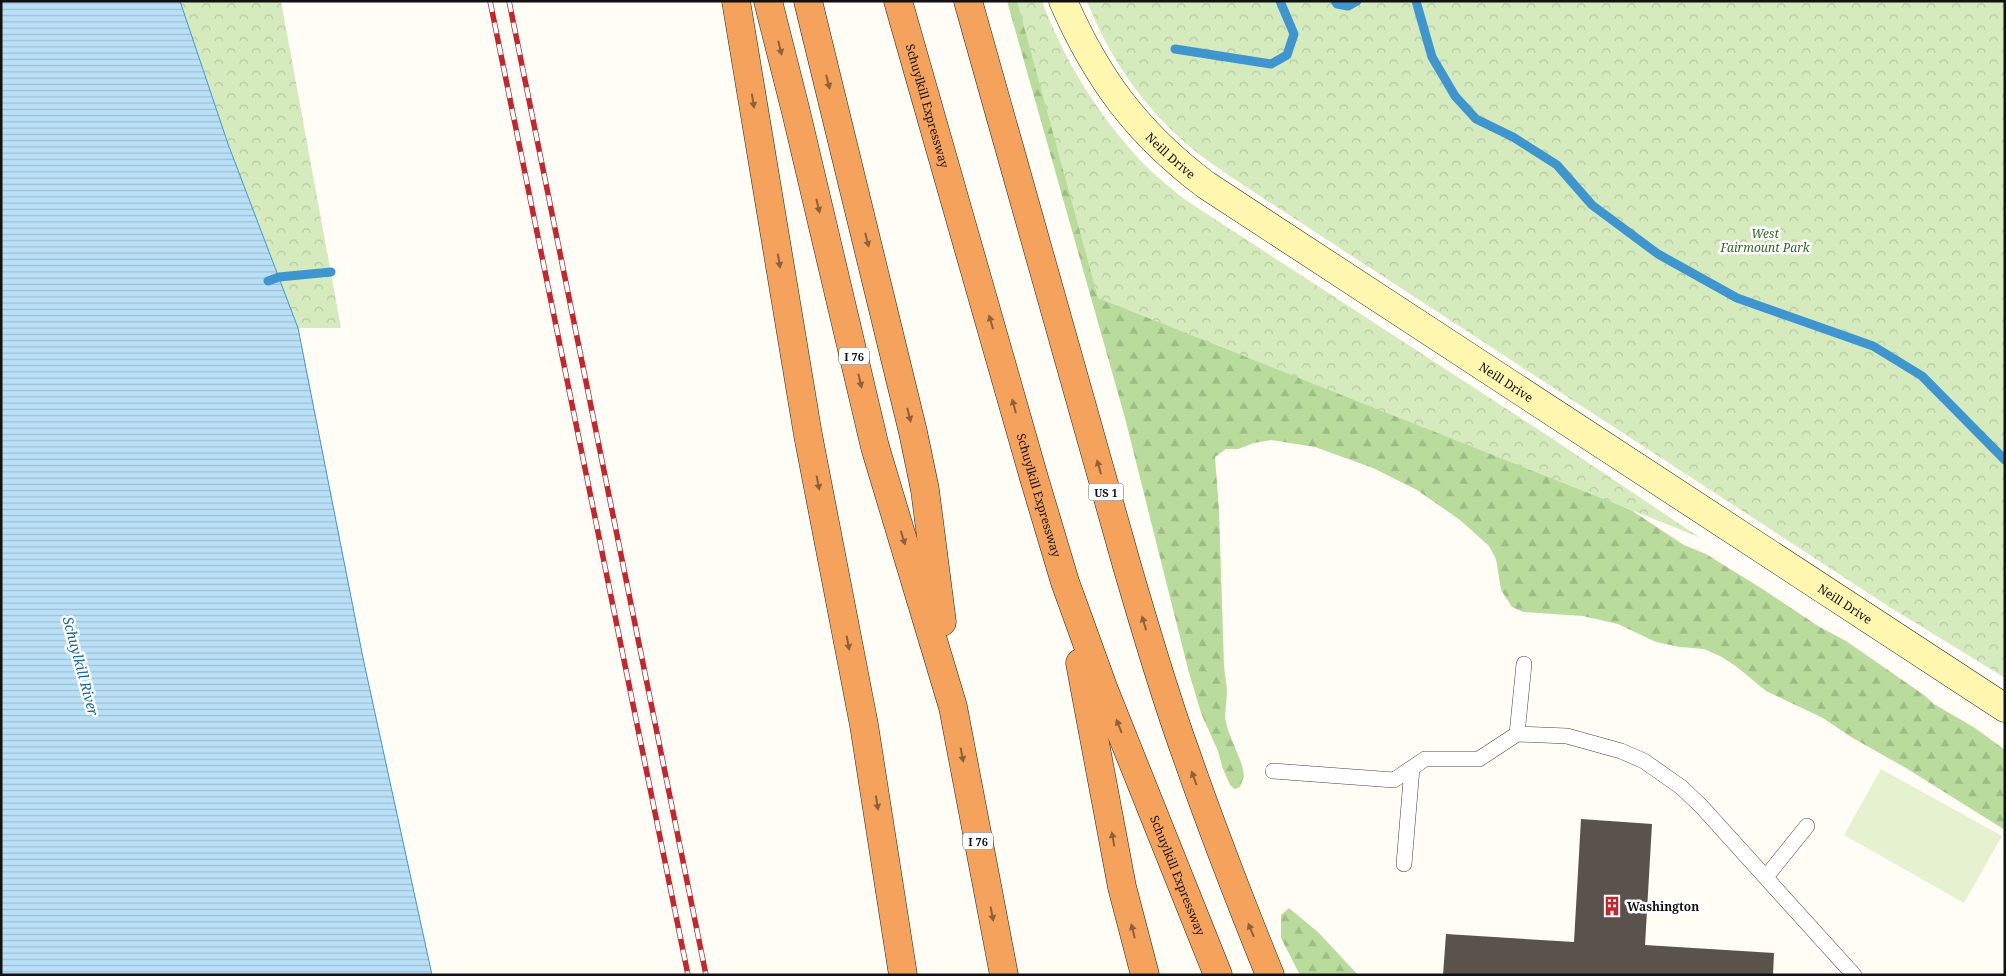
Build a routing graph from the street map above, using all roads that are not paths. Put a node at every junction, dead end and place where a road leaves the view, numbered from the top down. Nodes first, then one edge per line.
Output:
1 (736, 1) edge
2 (768, 1) edge
3 (808, 1) edge
4 (898, 1) edge
5 (968, 1) edge
6 (1063, 1) edge
7 (1066, 582) junction
8 (1524, 664) dead end
9 (953, 707) junction
10 (2005, 708) edge
11 (1517, 734) junction
12 (1412, 768) junction
13 (1273, 771) dead end
14 (1807, 826) dead end
15 (1404, 864) dead end
16 (1766, 877) junction
17 (903, 975) edge
18 (1004, 975) edge
19 (1145, 975) edge
20 (1218, 975) edge
21 (1270, 975) edge
22 (1854, 975) edge

1 -> 17 highway
2 -> 9 highway, I 76
3 -> 9 highway
7 -> 4 highway, Schuylkill Expressway
21 -> 5 highway, US 1
6 - 10 main road, Neill Drive
19 -> 7 highway
20 -> 7 highway, Schuylkill Expressway
8 - 11 lane
9 -> 18 highway, I 76
11 - 12 lane
11 - 16 lane
12 - 13 lane
12 - 15 lane
14 - 16 lane
16 - 22 lane

